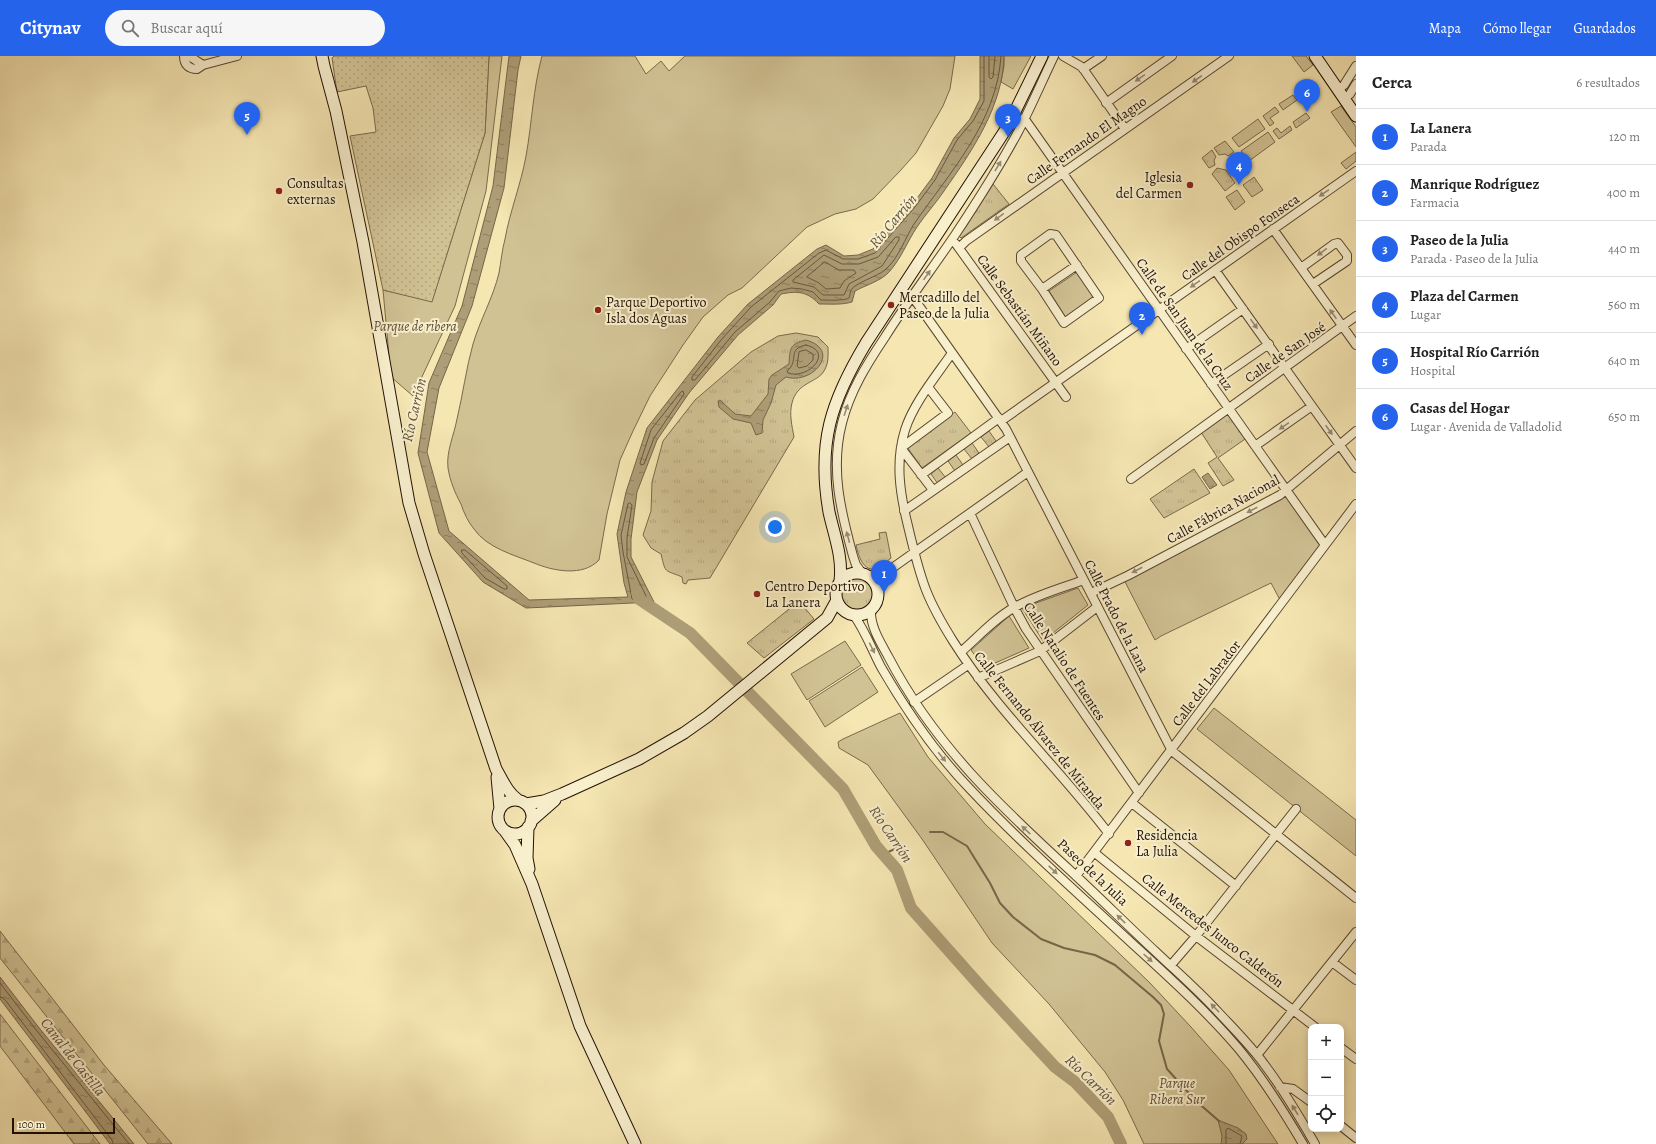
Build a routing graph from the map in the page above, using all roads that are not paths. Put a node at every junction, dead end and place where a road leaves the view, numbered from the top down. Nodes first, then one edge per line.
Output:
1 (184, 56) edge
2 (189, 56) edge
3 (237, 56) edge
4 (323, 56) edge
5 (1042, 56) edge
6 (1054, 56) edge
7 (1063, 56) edge
8 (1101, 56) edge
9 (1172, 56) edge
10 (1229, 56) edge
11 (1315, 56) edge
12 (1324, 56) edge
13 (202, 65) junction
14 (1356, 66) edge
15 (1083, 69) junction
16 (1356, 84) edge
17 (1346, 94) edge
18 (1106, 102) junction
19 (1356, 116) edge
20 (1024, 118) junction
21 (1125, 129) junction
22 (1356, 171) edge
23 (1062, 172) junction
24 (1273, 229) junction
25 (952, 239) junction
26 (959, 248) junction
27 (1077, 265) junction
28 (1301, 268) junction
29 (1215, 270) junction
30 (1313, 284) junction
31 (1042, 289) junction
32 (912, 296) junction
33 (1244, 309) junction
34 (1159, 310) junction
35 (1356, 316) edge
36 (1342, 327) junction
37 (1269, 344) junction
38 (1356, 345) edge
39 (1186, 349) junction
40 (952, 353) junction
41 (1285, 367) junction
42 (1056, 383) junction
43 (1211, 384) junction
44 (928, 387) junction
45 (1066, 397) dead end
46 (1312, 406) junction
47 (1228, 408) junction
48 (1000, 420) junction
49 (1356, 431) edge
50 (1010, 436) junction
51 (1339, 445) junction
52 (1255, 446) junction
53 (901, 448) junction
54 (1356, 468) edge
55 (1028, 472) junction
56 (921, 475) junction
57 (1131, 478) dead end
58 (933, 490) junction
59 (1286, 491) junction
60 (1356, 504) edge
61 (904, 511) junction
62 (970, 513) junction
63 (1325, 545) junction
64 (914, 552) junction
65 (841, 561) junction
66 (888, 571) junction
67 (861, 574) junction
68 (1084, 580) junction
69 (840, 581) junction
70 (876, 585) junction
71 (1091, 593) junction
72 (837, 600) junction
73 (1014, 607) junction
74 (1097, 607) junction
75 (871, 610) junction
76 (849, 612) junction
77 (827, 618) junction
78 (1040, 651) junction
79 (960, 652) junction
80 (968, 665) junction
81 (978, 678) junction
82 (914, 702) junction
83 (1172, 751) junction
84 (496, 769) junction
85 (1139, 793) junction
86 (562, 794) junction
87 (522, 802) junction
88 (1132, 803) junction
89 (500, 809) junction
90 (1296, 809) dead end
91 (530, 824) junction
92 (505, 831) junction
93 (1109, 834) junction
94 (1277, 835) junction
95 (1095, 853) junction
96 (1076, 876) junction
97 (532, 884) junction
98 (1236, 886) junction
99 (1356, 898) edge
100 (1356, 932) edge
101 (1196, 936) junction
102 (1332, 962) junction
103 (1171, 965) junction
104 (1356, 980) edge
105 (1293, 1010) junction
106 (1311, 1024) edge
107 (1344, 1050) edge
108 (1256, 1055) junction
109 (1356, 1059) edge
110 (1280, 1087) junction
111 (1308, 1100) edge
112 (1344, 1128) edge
113 (1355, 1135) edge
114 (635, 1144) edge
115 (1303, 1144) edge
116 (1315, 1144) edge

1 - 13 street
2 - 13 street
3 - 13 street
4 - 84 main road
5 - 65 main road
6 - 20 street
7 - 15 street
8 - 15 street
9 -> 18 street
10 -> 21 street, Calle Fernando El Magno
11 - 17 main road
12 - 17 main road
14 - 17 street
15 - 18 street
16 - 17 street
17 - 19 main road
18 - 21 street
20 - 23 street, Calle de San Juan de la Cruz
25 -> 20 street
21 - 23 street, Calle Fernando El Magno
22 -> 24 street, Calle del Obispo Fonseca
23 -> 26 street, Calle Fernando El Magno
23 - 34 street, Calle de San Juan de la Cruz
24 - 28 street
24 - 29 street, Calle del Obispo Fonseca
25 - 26 street, Calle Sebastián Miñano
32 -> 25 street
26 - 42 street, Calle Sebastián Miñano
27 - 31 street
27 - 31 street
27 - 31 street
28 - 30 street
30 -> 28 street
29 - 33 street
29 -> 34 street, Calle del Obispo Fonseca
36 -> 30 street
32 - 40 street, Calle Prado de la Lana
67 -> 32 street
33 -> 37 street
33 - 39 street
34 - 39 street, Calle de San Juan de la Cruz
34 - 42 street, Calle del Obispo Fonseca
35 - 36 street, Calle de San José
36 - 38 street
36 - 41 street, Calle de San José
37 - 41 street
37 - 43 street
39 - 43 street, Calle de San Juan de la Cruz
40 - 44 street, Calle Fernando Álvarez de Miranda
40 - 48 street, Calle Prado de la Lana
41 - 46 street
41 - 47 street, Calle de San José
42 - 45 street, Calle Sebastián Miñano
42 - 48 street, Calle del Obispo Fonseca
43 - 47 street, Calle de San Juan de la Cruz
44 - 53 street, Calle Fernando Álvarez de Miranda
44 - 53 street
46 -> 51 street
46 -> 52 street
47 - 52 street, Calle de San Juan de la Cruz
47 - 57 street, Calle de San José
48 - 50 street, Calle Prado de la Lana
48 - 56 street, Calle del Obispo Fonseca
49 - 51 street, Calle Fábrica Nacional
50 - 55 street, Calle Prado de la Lana
50 - 58 street
51 - 54 street
51 - 59 street, Calle Fábrica Nacional
52 - 59 street, Calle de San Juan de la Cruz
53 - 56 street
53 - 61 street, Calle Fernando Álvarez de Miranda
55 - 62 street
55 - 68 street, Calle Prado de la Lana
56 - 58 street
58 - 61 street
59 - 63 street, Calle de San Juan de la Cruz
59 -> 71 street, Calle Fábrica Nacional
60 - 63 street, Calle del Labrador
61 - 64 street, Calle Fernando Álvarez de Miranda
62 - 64 street
62 - 73 street, Calle Natalio de Fuentes
63 - 83 street, Calle del Labrador
64 - 66 street
64 - 79 street, Calle Fernando Álvarez de Miranda
65 - 67 main road
65 - 69 main road
66 - 67 street
66 - 70 street
67 - 69 main road
67 - 70 main road
68 - 71 street, Calle Prado de la Lana
68 - 73 street
69 - 72 main road
70 - 75 main road
71 - 74 street, Calle Prado de la Lana
72 - 76 main road
72 - 77 main road
73 - 78 street, Calle Natalio de Fuentes
73 - 79 street
74 - 78 street
74 - 83 street, Calle Prado de la Lana
75 - 76 main road
75 - 82 street, Paseo de la Julia
76 - 77 main road
76 -> 115 street, Paseo de la Julia
77 - 86 main road
78 - 81 street
78 - 85 street, Calle Natalio de Fuentes
79 - 80 street, Calle Fernando Álvarez de Miranda
80 - 81 street, Calle Fernando Álvarez de Miranda
80 - 82 street
81 - 93 street, Calle Fernando Álvarez de Miranda
96 -> 82 street, Paseo de la Julia
83 - 85 street, Calle del Labrador
83 - 94 street, Calle Prado de la Lana
84 - 87 main road
84 - 89 main road
85 - 88 street, Calle del Labrador
86 - 87 main road
86 - 91 main road
87 - 89 main road
87 - 91 main road
88 - 93 street, Calle del Labrador
88 - 98 street
89 - 92 main road
90 - 94 street
91 - 92 main road
91 - 97 main road
92 - 97 main road
93 - 95 street, Calle del Labrador
94 - 98 street
94 - 99 street, Calle Prado de la Lana
95 - 96 street, Calle del Labrador
95 - 101 street, Calle Mercedes Junco Calderón
103 -> 96 street, Paseo de la Julia
97 - 114 main road
98 - 101 street
100 - 102 street
101 - 103 street
101 - 105 street, Calle Mercedes Junco Calderón
102 - 104 street
102 - 105 street
108 -> 103 street, Paseo de la Julia
105 - 106 street, Calle Mercedes Junco Calderón
105 - 108 street
107 - 109 street
108 - 110 street, Paseo de la Julia
110 - 111 street
116 -> 110 street, Paseo de la Julia
112 - 113 street

